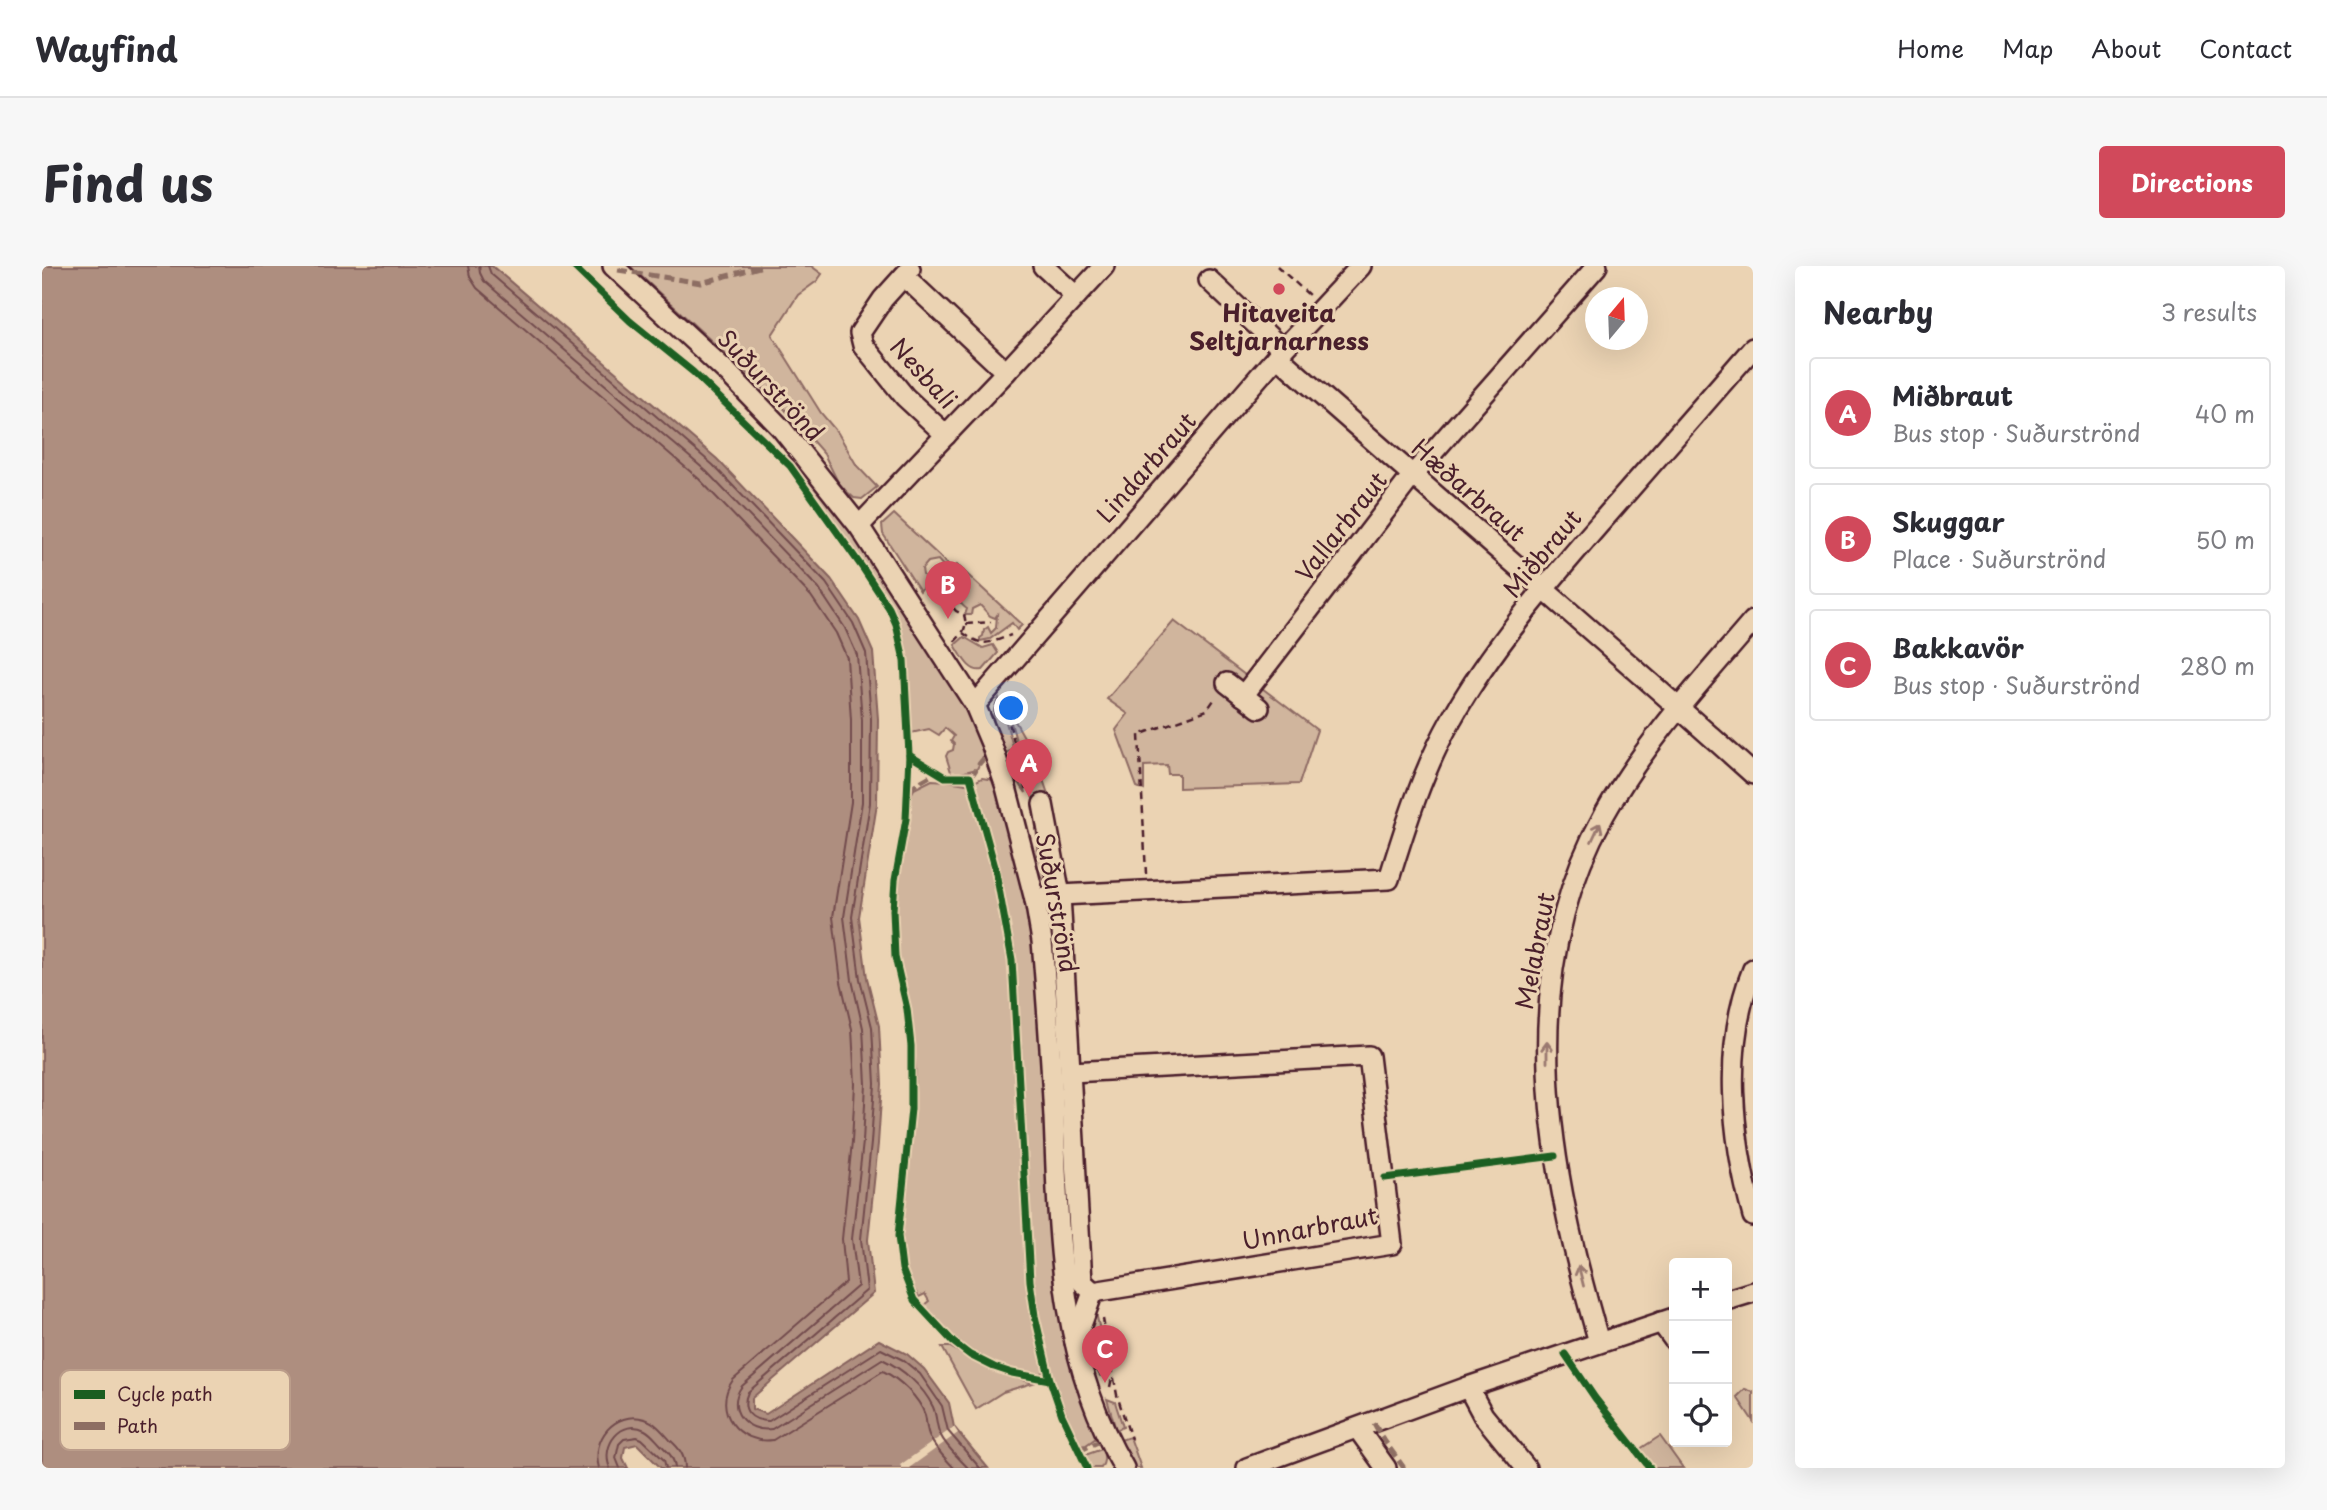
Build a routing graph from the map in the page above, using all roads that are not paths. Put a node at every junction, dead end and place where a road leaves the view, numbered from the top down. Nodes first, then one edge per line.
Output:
1 (613, 266) edge
2 (1043, 266) edge
3 (1104, 266) edge
4 (1361, 266) edge
5 (1597, 266) edge
6 (1209, 280) dead end
7 (1076, 296) junction
8 (1753, 348) edge
9 (1280, 353) junction
10 (1006, 372) junction
11 (946, 435) junction
12 (1412, 476) junction
13 (859, 526) junction
14 (1544, 588) junction
15 (1753, 621) edge
16 (1227, 682) road end
17 (975, 705) junction
18 (1679, 707) junction
19 (1753, 774) edge
20 (1043, 804) road end
21 (1060, 895) junction
22 (1035, 900) junction
23 (1753, 969) edge
24 (1071, 1072) junction
25 (1744, 1126) edge
26 (1753, 1216) edge
27 (1095, 1291) junction
28 (1753, 1292) edge
29 (1732, 1298) edge
30 (1667, 1320) edge
31 (1599, 1342) junction
32 (1074, 1343) junction
33 (1468, 1387) junction
34 (1357, 1429) junction
35 (1279, 1463) edge
36 (1122, 1467) edge
37 (1248, 1468) edge
38 (1387, 1468) edge
39 (1526, 1468) edge

1 - 13 street, Suðurströnd
2 - 7 street
3 - 7 street, Nesbali
4 - 9 street, Lindarbraut
5 - 12 street, Vallarbraut
6 - 9 street, Hæðarbraut
7 - 10 street, Nesbali
8 - 14 street, Miðbraut
9 - 12 street, Hæðarbraut
9 - 17 street, Lindarbraut
10 - 11 street, Nesbali
10 - 11 street, Nesbali
11 - 13 street, Nesbali
12 - 14 street, Hæðarbraut
12 - 16 street, Vallarbraut
13 - 17 street, Suðurströnd
14 - 18 street, Hæðarbraut
14 - 21 street, Miðbraut
15 - 18 street, Melabraut
17 - 22 street, Suðurströnd
18 - 19 street, Hæðarbraut
31 -> 18 street, Melabraut
20 - 21 street
21 - 22 street, Miðbraut
21 - 24 street
22 - 32 street, Suðurströnd
23 - 25 street
24 - 27 street
24 - 27 street, Unnarbraut
25 - 26 street
27 - 32 street
28 - 29 street
30 - 31 street
31 - 33 street
32 - 36 street, Suðurströnd
33 - 34 street
33 - 39 street
34 - 35 street
34 - 38 street
35 - 37 street

